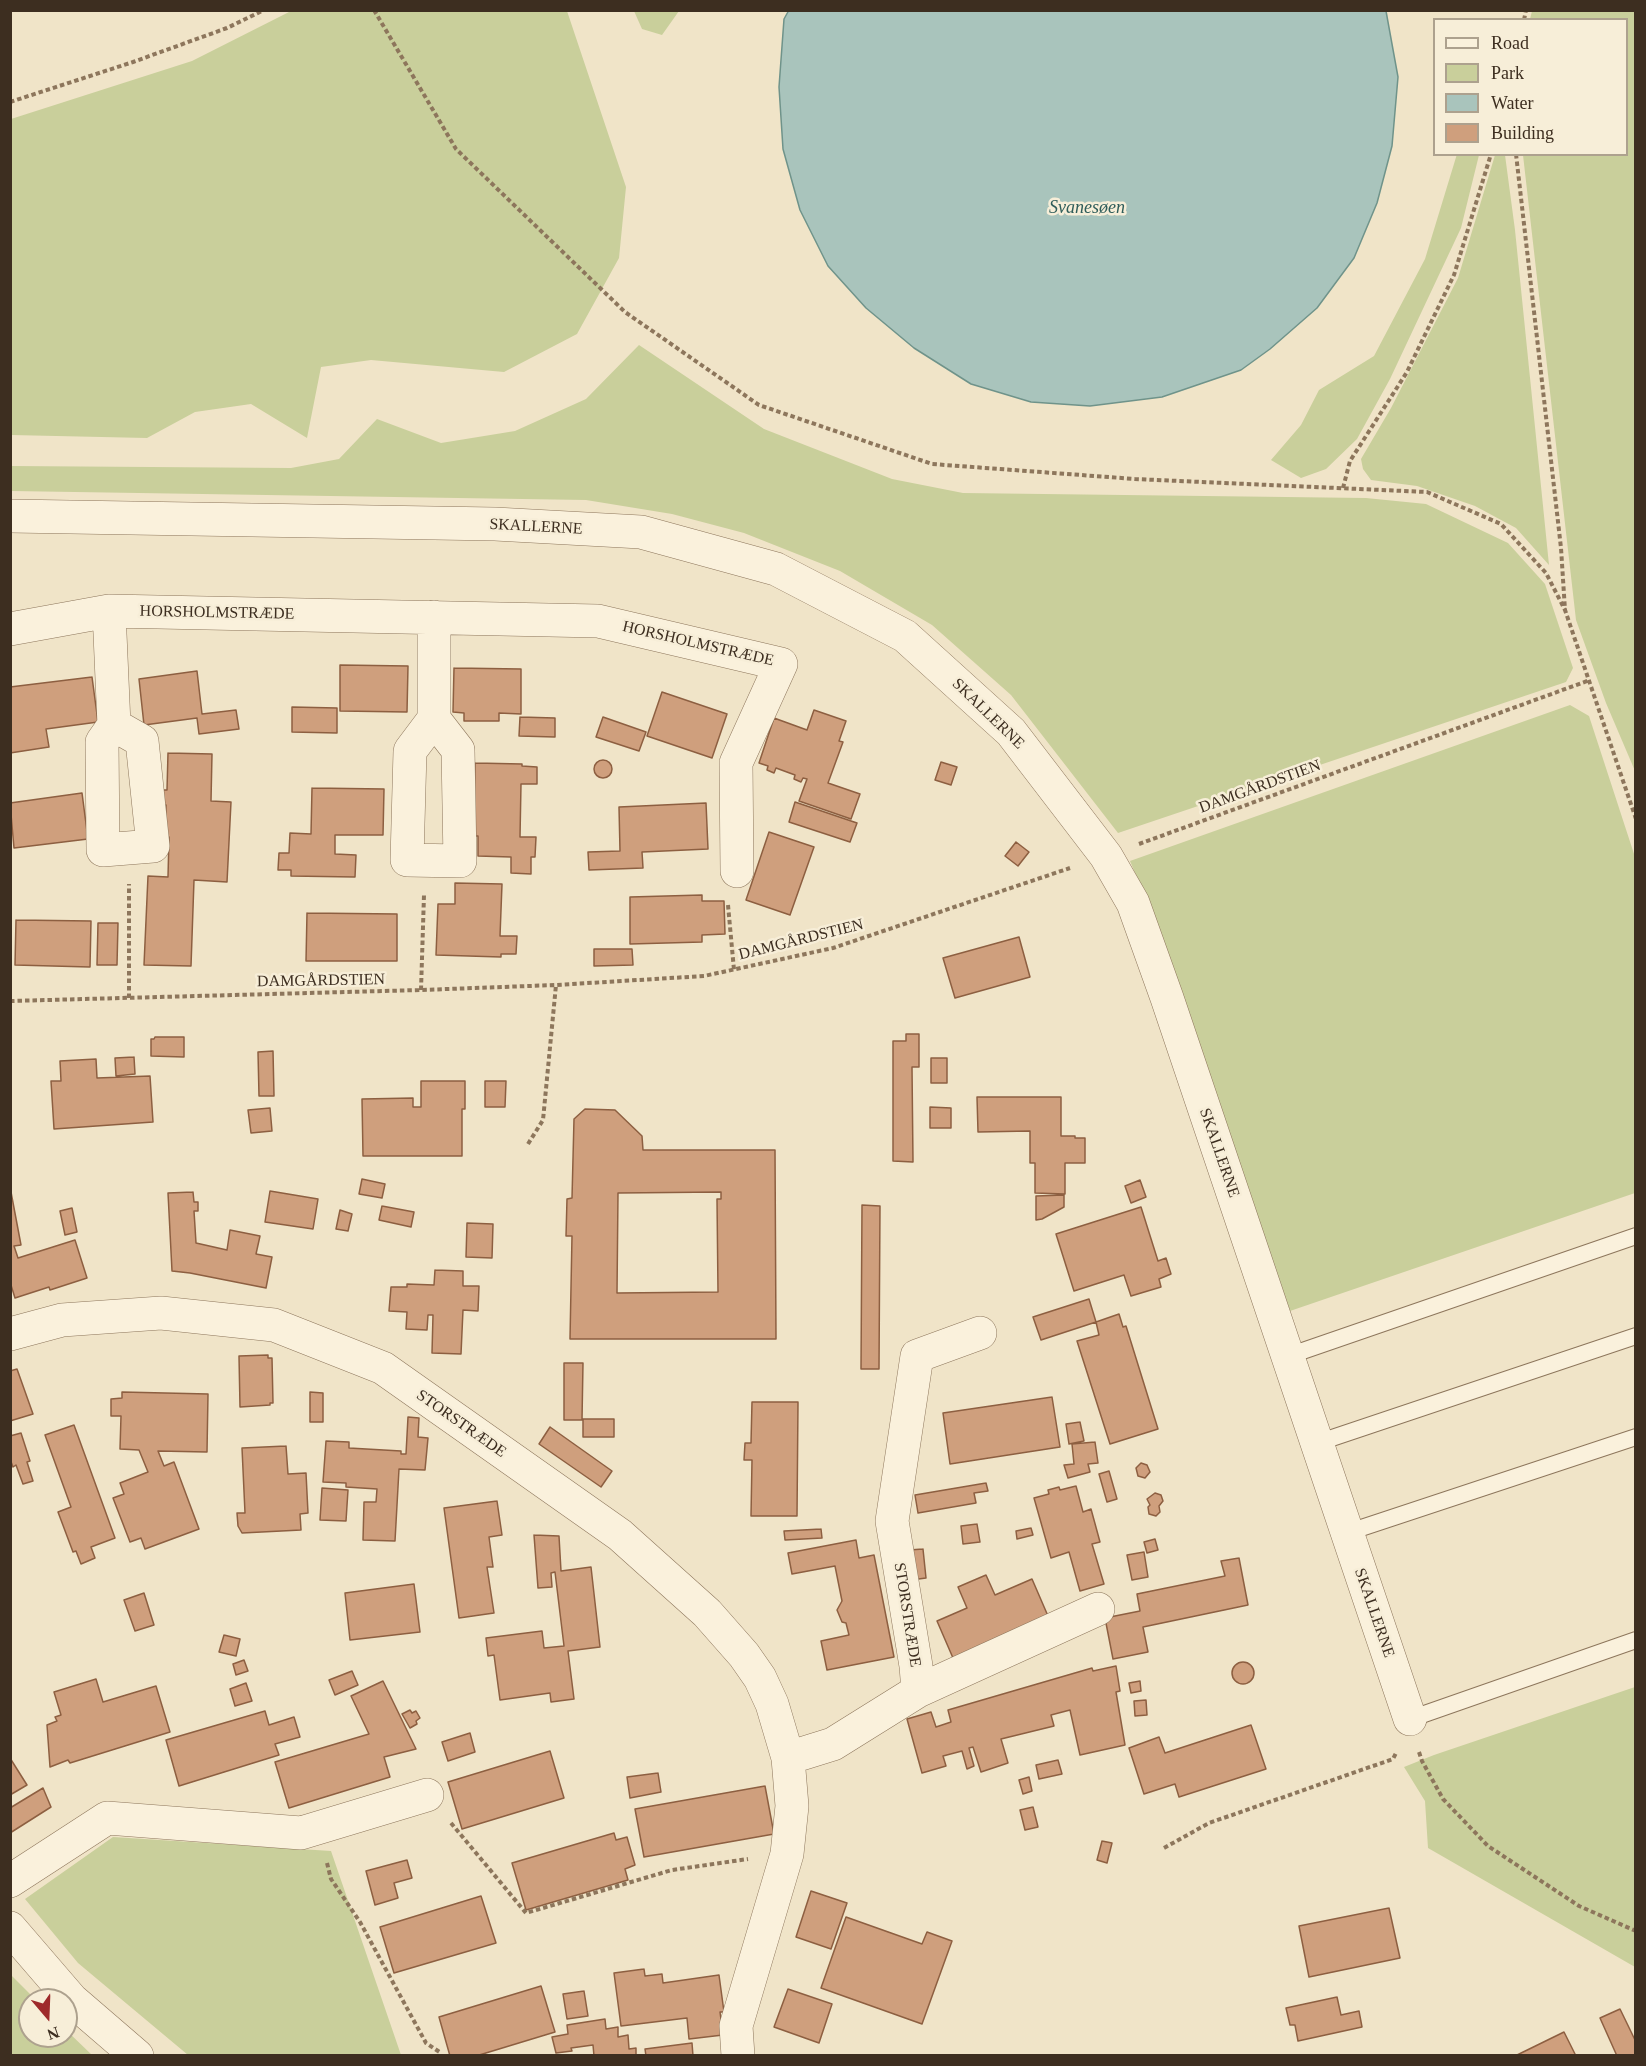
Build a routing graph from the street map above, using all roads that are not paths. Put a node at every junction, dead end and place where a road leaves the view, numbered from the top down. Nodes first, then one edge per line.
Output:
1 (10, 516) edge
2 (109, 611) junction
3 (434, 617) junction
4 (10, 629) edge
5 (434, 719) junction
6 (114, 725) junction
7 (737, 871) road end
8 (1635, 1236) edge
9 (980, 1333) dead end
10 (10, 1334) edge
11 (1635, 1336) edge
12 (1288, 1356) junction
13 (1635, 1437) edge
14 (1317, 1443) junction
15 (1346, 1533) junction
16 (1098, 1609) dead end
17 (1635, 1640) edge
18 (918, 1691) junction
19 (1410, 1719) joint
20 (788, 1758) junction
21 (427, 1795) road end
22 (10, 1881) edge
23 (10, 1928) edge
24 (137, 2055) edge
25 (738, 2055) edge

1 - 12 street, SKALLERNE
2 - 3 street, HORSHOLMSTRÆDE
2 - 4 street, HORSHOLMSTRÆDE
2 - 6 street
3 - 5 street
3 - 7 street, HORSHOLMSTRÆDE
5 - 5 street
6 - 6 street
8 - 12 lane
9 - 18 street, STORSTRÆDE
10 - 20 street, STORSTRÆDE
11 - 14 lane
12 - 14 street, SKALLERNE
13 - 15 lane
14 - 15 street, SKALLERNE
15 - 19 street, SKALLERNE
16 - 18 street, STORSTRÆDE
17 - 19 lane
18 - 20 street, STORSTRÆDE
20 - 25 street, STORSTRÆDE
21 - 22 street
23 - 24 street

